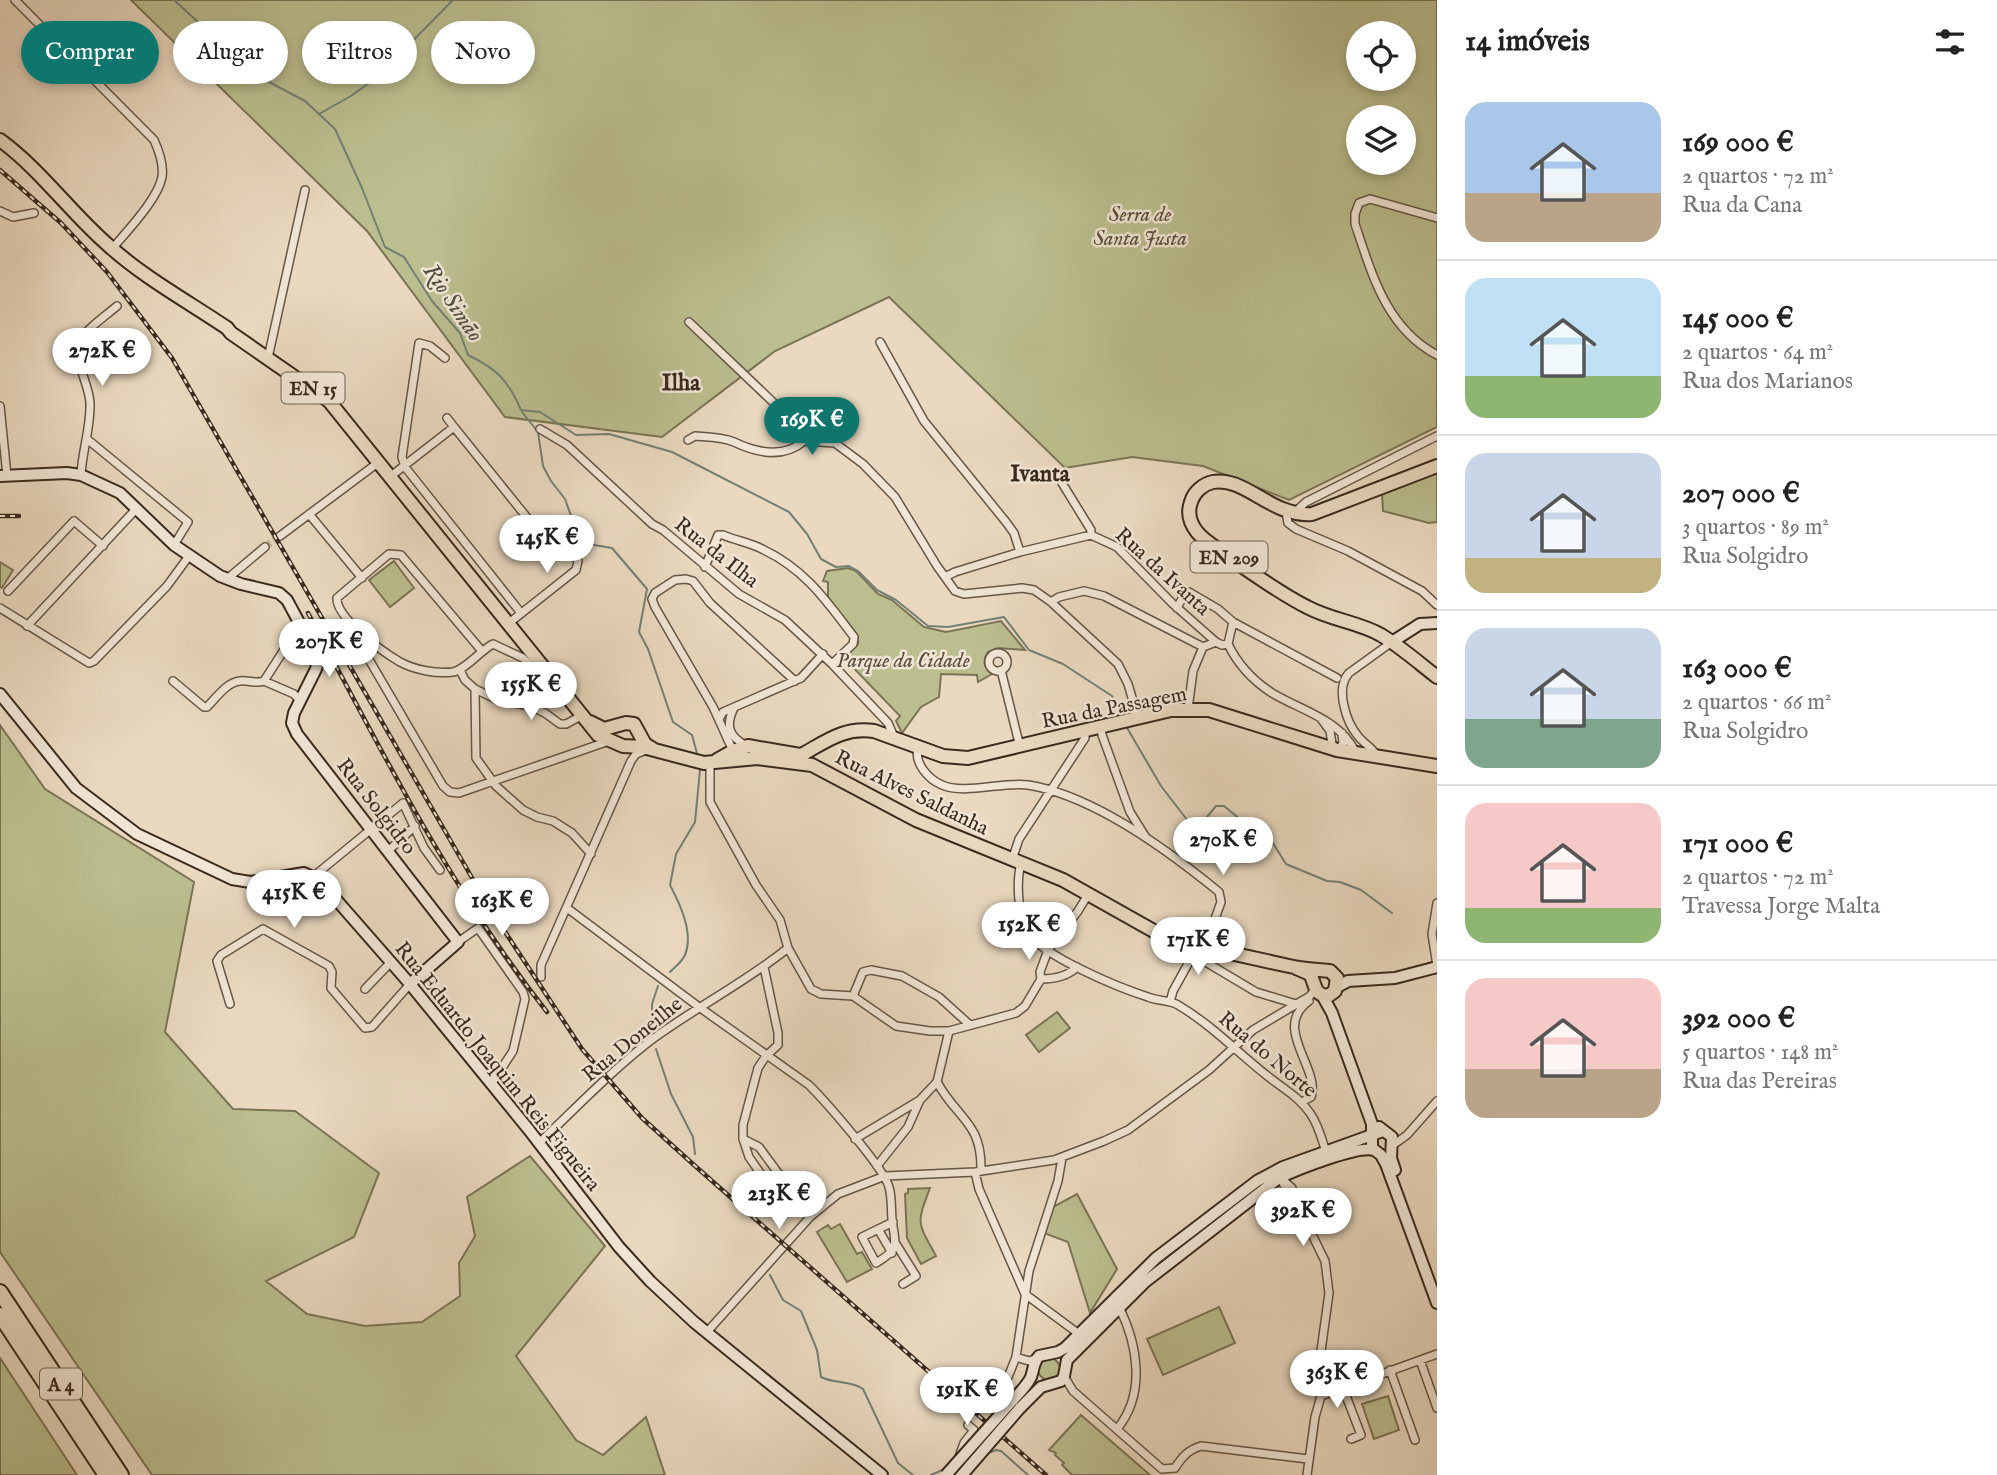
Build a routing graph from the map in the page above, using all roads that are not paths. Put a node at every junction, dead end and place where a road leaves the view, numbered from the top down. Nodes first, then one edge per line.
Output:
1 (15, 0) edge
2 (0, 140) edge
3 (34, 170) junction
4 (305, 190) dead end
5 (0, 211) edge
6 (34, 213) dead end
7 (1437, 218) edge
8 (113, 254) junction
9 (117, 306) dead end
10 (689, 322) dead end
11 (880, 342) dead end
12 (1437, 355) edge
13 (268, 358) junction
14 (445, 358) dead end
15 (0, 406) edge
16 (447, 418) dead end
17 (454, 427) junction
18 (540, 429) dead end
19 (1437, 436) edge
20 (87, 439) junction
21 (688, 440) dead end
22 (804, 441) junction
23 (380, 462) junction
24 (1437, 466) edge
25 (405, 467) junction
26 (81, 475) junction
27 (4, 476) edge
28 (391, 476) junction
29 (1062, 483) dead end
30 (137, 508) junction
31 (1290, 513) junction
32 (309, 514) junction
33 (1091, 535) junction
34 (280, 536) tunnel mouth
35 (174, 545) junction
36 (103, 546) junction
37 (265, 547) tunnel mouth
38 (1020, 552) junction
39 (189, 556) junction
40 (705, 566) junction
41 (945, 577) junction
42 (362, 578) junction
43 (227, 579) junction
44 (8, 591) dead end
45 (512, 602) junction
46 (1051, 602) junction
47 (1437, 605) edge
48 (1175, 606) junction
49 (0, 608) edge
50 (499, 612) junction
51 (521, 613) junction
52 (344, 616) junction
53 (1233, 622) junction
54 (1437, 622) edge
55 (509, 623) junction
56 (300, 625) junction
57 (27, 626) junction
58 (1216, 642) junction
59 (1392, 642) junction
60 (1228, 644) junction
61 (1203, 648) junction
62 (383, 650) junction
63 (481, 650) junction
64 (823, 654) junction
65 (832, 664) junction
66 (373, 667) junction
67 (544, 668) junction
68 (460, 670) junction
69 (1001, 670) dead end
70 (1437, 677) edge
71 (1337, 678) dead end
72 (173, 681) dead end
73 (264, 681) junction
74 (794, 681) junction
75 (475, 689) junction
76 (0, 694) edge
77 (300, 701) junction
78 (734, 707) junction
79 (1188, 709) junction
80 (1138, 718) junction
81 (719, 719) junction
82 (1322, 719) junction
83 (1101, 726) junction
84 (1329, 728) junction
85 (1085, 729) junction
86 (589, 730) junction
87 (1342, 732) junction
88 (895, 738) junction
89 (626, 743) junction
90 (748, 746) junction
91 (1320, 746) junction
92 (1020, 747) junction
93 (918, 748) junction
94 (653, 749) junction
95 (1337, 750) junction
96 (733, 751) junction
97 (1356, 753) junction
98 (1377, 757) junction
99 (757, 758) junction
100 (802, 760) junction
101 (710, 763) junction
102 (1437, 766) edge
103 (494, 780) junction
104 (1052, 790) junction
105 (415, 826) junction
106 (370, 829) junction
107 (1148, 839) junction
108 (388, 851) junction
109 (591, 854) junction
110 (1016, 862) junction
111 (440, 870) dead end
112 (314, 876) junction
113 (1089, 893) junction
114 (1437, 903) edge
115 (568, 908) junction
116 (458, 942) junction
117 (788, 948) junction
118 (1197, 949) junction
119 (1048, 950) junction
120 (391, 962) junction
121 (764, 967) junction
122 (1077, 967) junction
123 (1437, 967) edge
124 (541, 978) dead end
125 (1041, 979) junction
126 (410, 985) junction
127 (1324, 986) junction
128 (365, 989) dead end
129 (853, 996) junction
130 (1170, 1002) junction
131 (230, 1004) dead end
132 (1296, 1004) junction
133 (699, 1007) junction
134 (1283, 1013) junction
135 (1297, 1020) junction
136 (970, 1025) junction
137 (950, 1031) junction
138 (1234, 1048) junction
139 (766, 1055) junction
140 (937, 1082) junction
141 (492, 1083) junction
142 (1311, 1097) junction
143 (920, 1100) junction
144 (1437, 1101) edge
145 (1302, 1102) junction
146 (1317, 1124) junction
147 (1379, 1133) junction
148 (743, 1139) junction
149 (855, 1139) junction
150 (539, 1143) junction
151 (1392, 1146) junction
152 (1326, 1152) junction
153 (1376, 1152) junction
154 (1062, 1158) junction
155 (877, 1166) junction
156 (978, 1171) junction
157 (1279, 1174) junction
158 (885, 1176) junction
159 (800, 1203) junction
160 (811, 1216) junction
161 (893, 1222) junction
162 (878, 1229) junction
163 (896, 1244) junction
164 (1182, 1246) junction
165 (892, 1253) junction
166 (903, 1284) dead end
167 (0, 1292) edge
168 (1025, 1294) junction
169 (1436, 1294) edge
170 (1119, 1307) junction
171 (0, 1315) edge
172 (707, 1332) junction
173 (1079, 1335) junction
174 (1055, 1353) junction
175 (1437, 1354) edge
176 (1019, 1358) junction
177 (1420, 1360) junction
178 (1034, 1364) junction
179 (1391, 1370) junction
180 (1058, 1378) junction
181 (1343, 1388) junction
182 (1321, 1396) junction
183 (989, 1404) dead end
184 (1016, 1404) junction
185 (1437, 1408) edge
186 (968, 1424) dead end
187 (1117, 1429) junction
188 (1351, 1439) dead end
189 (1415, 1440) dead end
190 (1308, 1459) junction
191 (960, 1473) edge
192 (106, 1475) edge
193 (121, 1475) edge
194 (882, 1475) edge
195 (946, 1475) edge
196 (1307, 1475) edge

1 - 8 street
2 - 3 main road, EN 15
3 - 8 main road, EN 15
3 - 8 main road, EN 15
4 - 13 street
5 - 6 street
7 - 12 street
8 - 13 main road, EN 15
9 - 20 street
10 - 22 street
11 - 38 street
13 - 23 main road, EN 15
14 - 25 street
15 - 27 street
16 - 17 street
17 - 25 street
17 - 51 street
18 - 40 street, Rua da Ilha
19 - 31 street
20 - 26 street
20 - 35 street
21 - 22 street
22 - 41 street
23 - 28 main road, EN 15
23 - 32 street
24 - 31 main road
25 - 28 street
25 - 45 street
26 - 27 main road
26 - 30 main road, Rua Solgidro
28 - 50 main road, EN 15
29 - 33 street, Rua da Ivanta
30 - 35 main road, Rua Solgidro
30 - 36 street
31 - 47 street
31 - 59 main road, EN 209
32 - 34 street
32 - 42 street
33 - 38 street
33 - 48 street, Rua da Ivanta
35 - 39 main road, Rua Solgidro
36 - 44 street
36 - 57 street
37 - 43 street
38 - 41 street
39 - 43 main road, Rua Solgidro
39 - 57 street
40 - 64 street, Rua da Ilha
40 - 65 street
41 - 46 street
42 - 52 street
42 - 63 street
43 - 56 main road, Rua Solgidro
45 - 50 street
45 - 51 street
46 - 61 street
46 - 80 street
48 - 53 street
48 - 58 street, Rua da Ivanta
49 - 57 street
50 - 55 main road, EN 15
51 - 55 street
52 - 62 street
52 - 66 street
53 - 60 street
53 - 71 street
54 - 59 main road
55 - 67 main road
56 - 73 street
56 - 77 main road, Rua Solgidro
58 - 60 street, Rua da Ivanta
58 - 61 street
59 - 70 main road, EN 209
59 - 98 street
60 - 82 street
61 - 79 street
62 - 66 street
62 - 68 street
63 - 67 street
63 - 68 street
64 - 65 street, Rua da Ilha
64 - 74 street
65 - 88 street, Rua da Ilha
66 - 103 street
67 - 86 main road
68 - 75 street
69 - 92 street
72 - 73 street
73 - 77 street
74 - 78 street
74 - 81 street
75 - 86 street
75 - 103 street
76 - 112 main road
77 - 106 main road, Rua Solgidro
78 - 81 street
78 - 90 street
79 - 80 main road, Rua da Passagem
79 - 91 main road, Rua da Passagem
80 - 83 main road, Rua da Passagem
81 - 96 street
82 - 84 street
82 - 87 street
83 - 85 main road, Rua da Passagem
83 - 107 street
84 - 91 street
84 - 95 street
85 - 92 main road, Rua da Passagem
85 - 104 street
86 - 89 street
86 - 89 main road
86 - 103 street
87 - 95 street
87 - 97 street
88 - 93 main road, Rua da Passagem
88 - 100 main road, Rua da Passagem
89 - 94 main road
89 - 94 street
89 - 109 street
90 - 96 main road
90 - 100 main road
91 - 95 main road, Rua da Passagem
92 - 93 main road, Rua da Passagem
93 - 104 street
94 - 101 main road
95 - 97 main road, Rua da Passagem
96 - 99 main road
96 - 101 main road
97 - 98 main road, Rua da Passagem
98 - 102 main road, Rua da Passagem
99 - 100 main road
99 - 101 main road
100 - 110 main road, Rua Alves Saldanha
101 - 117 street
103 - 109 street
104 - 107 street
104 - 110 street
105 - 106 street
105 - 108 street
105 - 111 street
106 - 108 main road, Rua Solgidro
106 - 112 street
107 - 118 street
108 - 116 main road, Rua Solgidro
109 - 115 street
110 - 113 main road, Rua Alves Saldanha
110 - 119 street, Rua do Norte
112 - 120 main road, Rua Eduardo Joaquim Reis Figueira
113 - 118 main road, Rua Alves Saldanha
113 - 119 street
114 - 123 street
115 - 124 street
115 - 133 street
116 - 126 main road
116 - 141 street
117 - 121 street, Rua Doneilhe
117 - 129 street
118 - 127 main road, Rua Alves Saldanha
118 - 130 street
118 - 132 street
119 - 122 street, Rua do Norte
119 - 125 street
120 - 126 main road, Rua Eduardo Joaquim Reis Figueira
120 - 128 street
121 - 133 street, Rua Doneilhe
121 - 139 street
122 - 125 street
122 - 130 street, Rua do Norte
123 - 127 main road
125 - 136 street
126 - 131 street
126 - 141 main road, Rua Eduardo Joaquim Reis Figueira
127 - 132 street
127 - 135 street
127 - 147 main road
129 - 136 street
129 - 137 street
130 - 138 street, Rua do Norte
132 - 134 street
133 - 139 street
133 - 150 street, Rua Doneilhe
134 - 135 street
134 - 138 street
135 - 142 street, Rua do Norte
136 - 137 street
137 - 140 street
138 - 145 street, Rua do Norte
138 - 154 street
139 - 148 street
139 - 149 street
140 - 143 street
140 - 156 street
141 - 150 main road, Rua Eduardo Joaquim Reis Figueira
142 - 145 street
142 - 146 street, Rua do Norte
143 - 149 street
143 - 155 street
144 - 151 street
145 - 146 street, Rua do Norte
146 - 152 street, Rua do Norte
147 - 151 main road
147 - 152 main road
147 - 153 main road
148 - 159 street
148 - 159 street
149 - 155 street
150 - 172 main road, Rua Eduardo Joaquim Reis Figueira
151 - 153 main road
151 - 169 main road
152 - 157 main road
153 - 157 main road
153 - 169 main road
154 - 156 street
154 - 168 street
155 - 158 street
156 - 158 street
156 - 168 street
157 - 164 main road
157 - 182 street
158 - 160 street
158 - 161 street
159 - 160 street
160 - 172 street
161 - 162 street
161 - 163 street
162 - 165 street
162 - 165 street
163 - 165 street
163 - 166 street
164 - 170 main road
164 - 173 main road
167 - 193 highway, A 4
168 - 173 street
168 - 176 street
170 - 180 main road
170 - 187 street
171 - 192 highway, A 4
172 - 194 main road, Rua Eduardo Joaquim Reis Figueira
173 - 174 main road
174 - 178 main road
174 - 180 main road
175 - 177 street
176 - 178 street
176 - 183 street
177 - 179 street
177 - 185 street
178 - 180 main road
178 - 184 main road
179 - 181 street
179 - 189 street
180 - 184 main road
180 - 187 street
181 - 182 street
181 - 188 street
182 - 190 street
184 - 191 main road, bridge
184 - 195 main road, bridge
186 - 191 street, bridge
187 - 190 street
190 - 196 street

